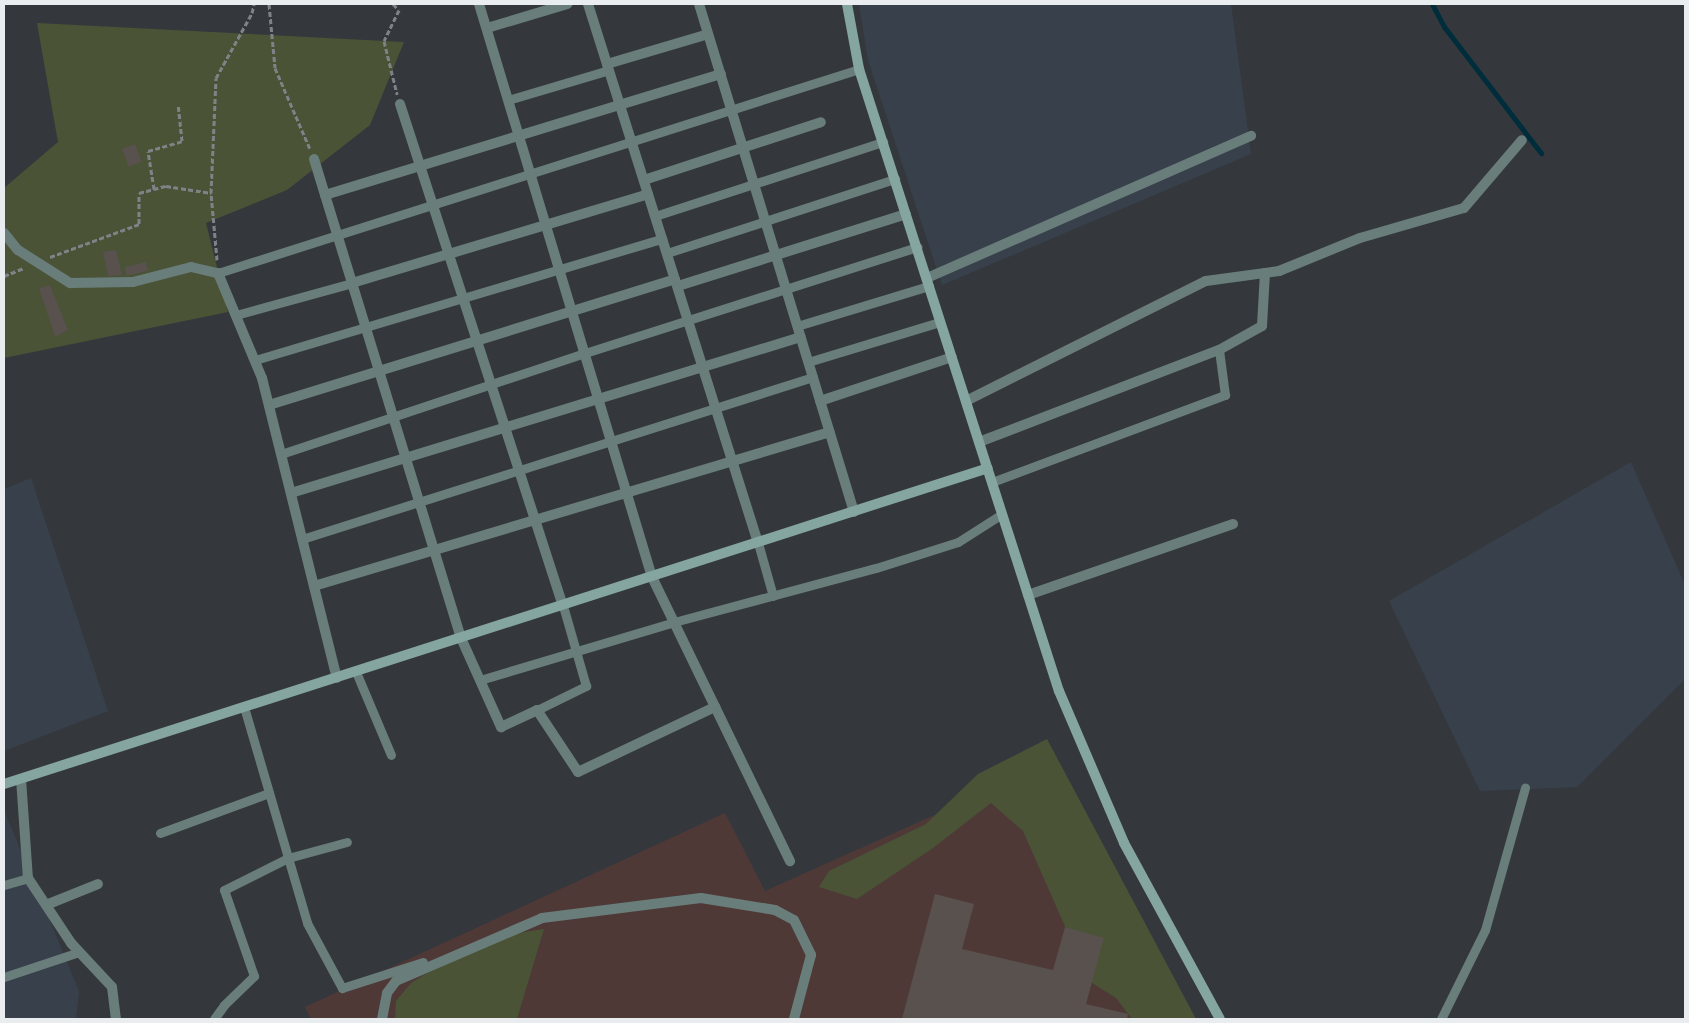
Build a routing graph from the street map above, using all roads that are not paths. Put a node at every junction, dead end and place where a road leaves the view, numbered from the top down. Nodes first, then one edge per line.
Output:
1 (479, 4) edge
2 (566, 4) edge
3 (588, 4) edge
4 (700, 4) edge
5 (847, 4) edge
6 (487, 28) junction
7 (708, 34) junction
8 (608, 67) junction
9 (859, 69) junction
10 (721, 74) junction
11 (508, 100) junction
12 (400, 104) road end
13 (620, 105) junction
14 (732, 110) junction
15 (821, 122) dead end
16 (519, 136) junction
17 (1252, 136) dead end
18 (1522, 140) dead end
19 (632, 141) junction
20 (882, 142) junction
21 (743, 148) junction
22 (314, 159) road end
23 (420, 166) junction
24 (530, 173) junction
25 (895, 179) junction
26 (644, 180) junction
27 (754, 184) junction
28 (648, 194) junction
29 (325, 195) junction
30 (433, 205) junction
31 (906, 214) junction
32 (655, 216) junction
33 (766, 221) junction
34 (546, 224) junction
35 (4, 233) edge
36 (338, 235) junction
37 (662, 239) junction
38 (917, 248) junction
39 (449, 253) junction
40 (667, 253) junction
41 (776, 256) junction
42 (559, 270) junction
43 (218, 273) junction
44 (1265, 273) junction
45 (928, 282) junction
46 (352, 283) junction
47 (676, 283) junction
48 (786, 290) junction
49 (463, 298) junction
50 (572, 312) junction
51 (236, 315) junction
52 (689, 322) junction
53 (940, 322) junction
54 (798, 326) junction
55 (366, 327) junction
56 (801, 337) junction
57 (477, 341) junction
58 (1219, 350) junction
59 (584, 353) junction
60 (952, 357) junction
61 (255, 360) junction
62 (808, 362) junction
63 (703, 367) junction
64 (380, 371) junction
65 (813, 377) junction
66 (491, 385) junction
67 (599, 400) junction
68 (966, 400) junction
69 (820, 401) junction
70 (269, 405) junction
71 (716, 408) junction
72 (393, 416) junction
73 (506, 429) junction
74 (830, 432) junction
75 (612, 442) junction
76 (979, 442) junction
77 (281, 454) junction
78 (406, 458) junction
79 (733, 461) junction
80 (988, 468) junction
81 (520, 472) junction
82 (992, 482) junction
83 (627, 492) junction
84 (291, 493) junction
85 (420, 503) junction
86 (854, 512) junction
87 (1002, 514) junction
88 (535, 520) junction
89 (1233, 524) dead end
90 (302, 539) junction
91 (758, 543) junction
92 (434, 550) junction
93 (652, 577) junction
94 (314, 586) junction
95 (1028, 595) junction
96 (773, 596) junction
97 (563, 606) junction
98 (674, 622) junction
99 (461, 638) junction
100 (576, 651) junction
101 (356, 672) junction
102 (337, 678) junction
103 (480, 680) junction
104 (715, 707) junction
105 (244, 708) junction
106 (537, 710) junction
107 (391, 754) dead end
108 (21, 779) junction
109 (4, 784) edge
110 (1525, 788) dead end
111 (269, 794) junction
112 (160, 833) dead end
113 (347, 842) dead end
114 (288, 858) junction
115 (790, 861) dead end
116 (28, 878) junction
117 (98, 884) dead end
118 (4, 885) edge
119 (46, 905) junction
120 (79, 952) junction
121 (422, 962) dead end
122 (4, 977) edge
123 (116, 1019) edge
124 (214, 1019) edge
125 (382, 1019) edge
126 (794, 1019) edge
127 (1220, 1019) edge
128 (1441, 1019) edge

1 - 6 street
2 - 6 street
3 - 8 street
4 - 7 street
5 - 9 street
6 - 11 street
7 - 8 street
7 - 10 street
8 - 11 lane
8 - 13 street
9 - 14 lane
9 - 20 street
10 - 13 street
10 - 14 street
11 - 16 street
12 - 23 street
13 - 16 street
13 - 19 street
14 - 19 lane
14 - 21 street
15 - 21 street
16 - 23 street
16 - 24 street
17 - 45 street
18 - 44 street
19 - 24 lane
19 - 26 street
20 - 25 street
20 - 27 lane
21 - 26 street
21 - 27 street
22 - 29 street
23 - 29 street
23 - 30 street
24 - 30 lane
24 - 34 street
25 - 31 street
25 - 33 lane
26 - 28 street
27 - 32 lane
27 - 33 street
28 - 32 street
28 - 34 street
29 - 36 street
30 - 36 lane
30 - 39 street
31 - 38 street
31 - 41 street
32 - 37 street
33 - 40 lane
33 - 41 street
34 - 39 street
34 - 42 street
35 - 43 street
36 - 43 lane
36 - 46 street
37 - 40 street
37 - 42 lane
38 - 45 street
38 - 48 lane
39 - 46 street
39 - 49 street
40 - 47 street
41 - 47 street
41 - 48 street
42 - 49 lane
42 - 50 street
43 - 51 street
44 - 58 street
44 - 68 street
45 - 53 street
45 - 54 lane
46 - 51 lane
46 - 55 street
47 - 50 street
47 - 52 street
48 - 52 lane
48 - 54 street
49 - 55 lane
49 - 57 street
50 - 57 street
50 - 59 street
51 - 61 street
52 - 59 lane
52 - 63 street
53 - 60 street
53 - 62 lane
54 - 56 street
55 - 61 lane
55 - 64 street
56 - 62 street
56 - 63 street
57 - 64 street
57 - 66 street
58 - 76 street
58 - 82 lane
59 - 66 lane
59 - 67 street
60 - 68 street
60 - 69 street
61 - 70 street
62 - 65 street
63 - 67 street
63 - 71 street
64 - 70 street
64 - 72 street
65 - 69 street
65 - 71 lane
66 - 72 lane
66 - 73 street
67 - 73 street
67 - 75 street
68 - 76 street
69 - 74 street
70 - 77 street
71 - 75 lane
71 - 79 street
72 - 77 lane
72 - 78 street
73 - 78 street
73 - 81 street
74 - 79 street
74 - 86 street
75 - 81 lane
75 - 83 street
76 - 80 street
77 - 84 street
78 - 84 street
78 - 85 street
79 - 83 street
79 - 91 street
80 - 82 street
80 - 86 street
81 - 85 lane
81 - 88 street
82 - 87 street
83 - 88 street
83 - 93 street
84 - 90 street
85 - 90 lane
85 - 92 street
86 - 91 street
87 - 95 street
87 - 96 lane
88 - 92 street
88 - 97 street
89 - 95 street
90 - 94 street
91 - 93 street
91 - 96 lane
92 - 94 street
92 - 99 street
93 - 97 street
93 - 98 street
94 - 102 street
95 - 127 street
96 - 98 lane
97 - 99 street
97 - 100 lane
98 - 100 lane
98 - 104 street
99 - 101 street
99 - 103 street
100 - 103 lane
100 - 106 lane
101 - 102 street
101 - 107 lane
102 - 105 street
103 - 106 street
104 - 106 street
104 - 115 street
105 - 108 street
105 - 111 lane
108 - 109 street
108 - 116 street
110 - 128 lane
111 - 112 lane
111 - 114 lane
113 - 114 lane
114 - 121 lane
114 - 124 lane
116 - 118 lane
116 - 119 street
117 - 119 street
119 - 120 street
120 - 122 lane
120 - 123 street
125 - 126 street

